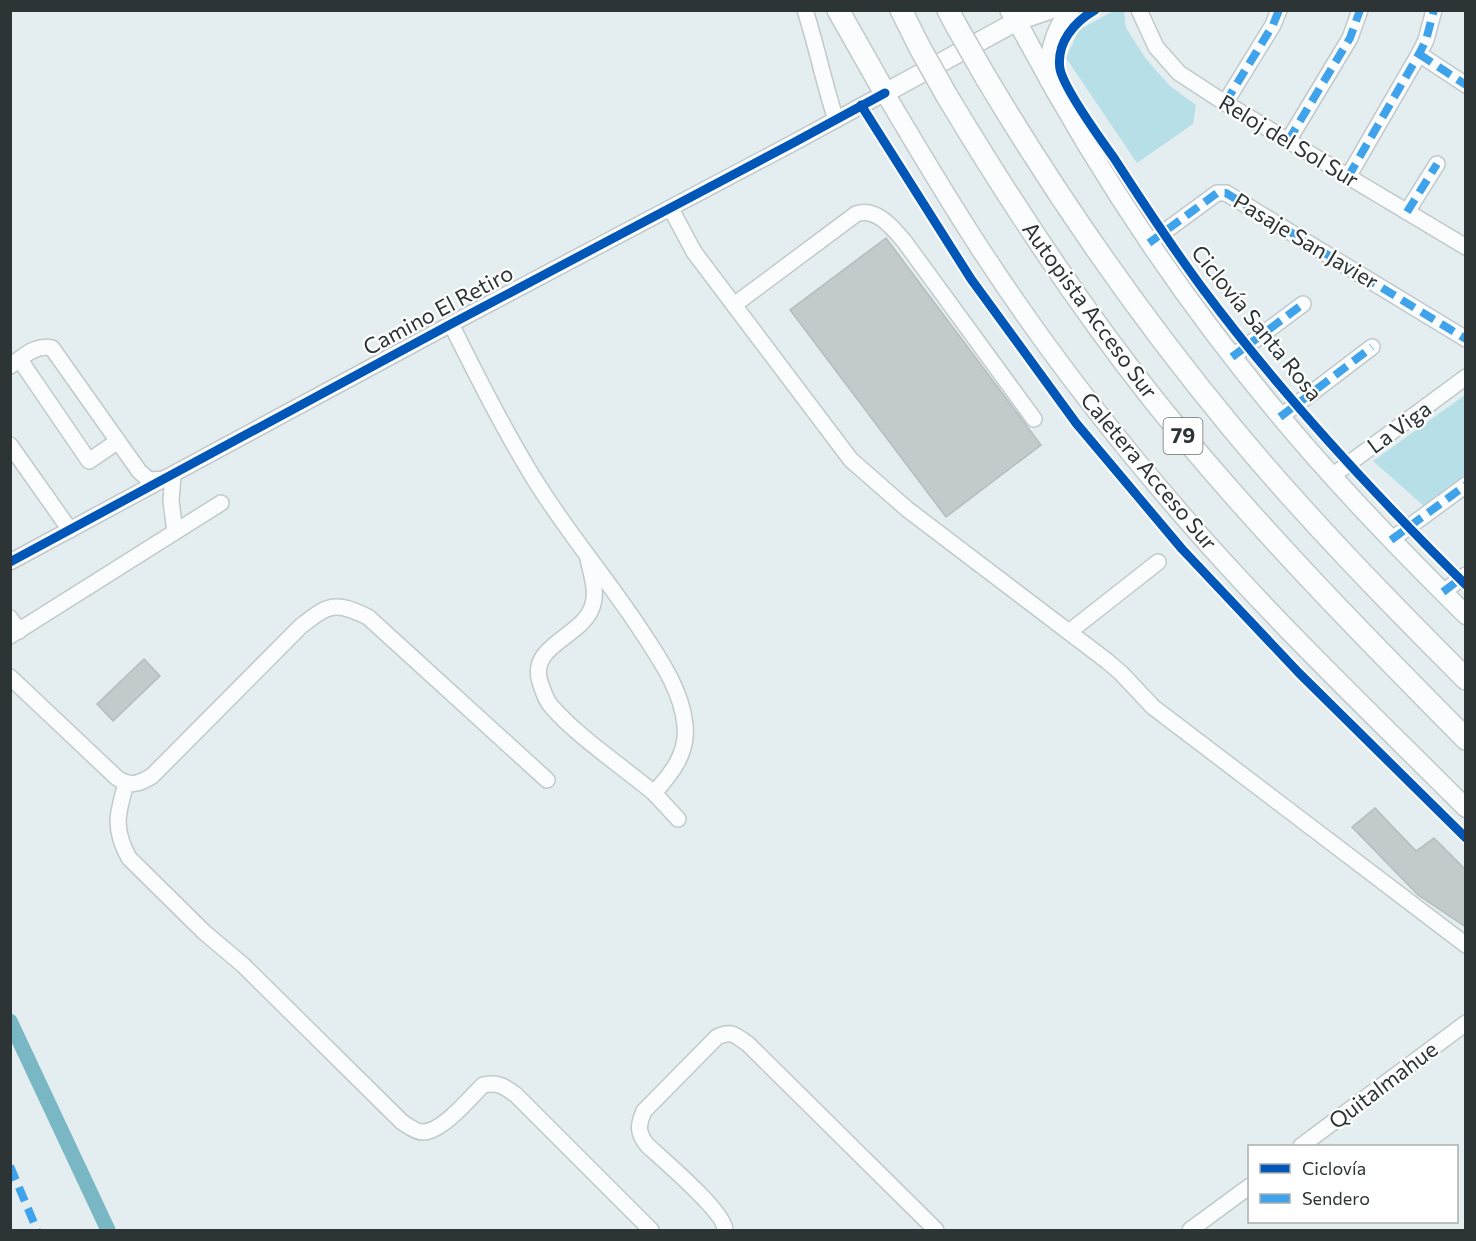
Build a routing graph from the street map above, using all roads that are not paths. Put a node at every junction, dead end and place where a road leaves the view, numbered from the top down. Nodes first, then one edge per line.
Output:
1 (805, 10) edge
2 (838, 10) edge
3 (901, 10) edge
4 (1049, 10) edge
5 (1070, 10) edge
6 (1139, 10) edge
7 (1279, 10) edge
8 (1360, 10) edge
9 (1434, 10) edge
10 (1019, 14) edge
11 (952, 19) edge
12 (1419, 54) junction
13 (1048, 82) junction
14 (1466, 85) edge
15 (885, 93) junction
16 (1225, 103) junction
17 (836, 120) junction
18 (1288, 141) junction
19 (1437, 164) dead end
20 (1348, 177) junction
21 (671, 209) junction
22 (1407, 212) junction
23 (1149, 243) junction
24 (1466, 247) edge
25 (1303, 304) dead end
26 (734, 305) junction
27 (452, 324) junction
28 (1466, 339) edge
29 (1372, 347) dead end
30 (1232, 357) junction
31 (15, 363) edge
32 (1466, 377) edge
33 (1280, 417) junction
34 (1034, 419) dead end
35 (118, 441) junction
36 (10, 445) edge
37 (1332, 476) junction
38 (169, 477) junction
39 (1466, 485) edge
40 (221, 503) dead end
41 (70, 530) junction
42 (176, 532) junction
43 (1391, 540) junction
44 (587, 553) junction
45 (10, 562) edge
46 (1158, 562) dead end
47 (1466, 575) edge
48 (1443, 592) junction
49 (1466, 615) edge
50 (13, 628) edge
51 (1069, 632) junction
52 (10, 677) edge
53 (1466, 679) edge
54 (1466, 739) edge
55 (547, 780) dead end
56 (126, 784) junction
57 (654, 793) junction
58 (1466, 808) edge
59 (678, 819) dead end
60 (1466, 945) edge
61 (1466, 1023) edge
62 (1302, 1145) edge
63 (1248, 1187) edge
64 (651, 1230) edge
65 (725, 1230) edge
66 (936, 1230) edge
67 (1190, 1230) edge

1 - 17 street
2 - 15 highway
3 - 54 highway, Autopista Acceso Sur / 79, bridge
4 - 10 main road
5 - 13 main road
6 - 16 street, Reloj del Sol Sur
7 - 16 street
8 - 18 street
9 - 12 street
10 - 13 main road
10 - 15 main road
11 - 53 highway, Autopista Acceso Sur / 79, bridge
12 - 14 street
12 - 20 street
13 - 23 main road
15 - 17 street, Camino El Retiro
15 - 58 main road, Caletera Acceso Sur
16 - 18 street, Reloj del Sol Sur
17 - 21 street, Camino El Retiro
18 - 20 street, Reloj del Sol Sur
19 - 22 street
20 - 22 street, Reloj del Sol Sur
21 - 26 street
21 - 27 street, Camino El Retiro
22 - 24 street, Reloj del Sol Sur
23 - 28 street, Pasaje San Javier
23 - 30 main road
25 - 30 street
26 - 34 street
26 - 51 street
27 - 38 street, Camino El Retiro
27 - 44 street
29 - 33 street
30 - 33 main road
31 - 35 street
31 - 35 street
32 - 37 street, La Viga
33 - 37 main road
35 - 38 street
36 - 41 street
37 - 43 main road
38 - 41 street, Camino El Retiro
38 - 42 street
39 - 43 street
40 - 42 street
41 - 45 street, Camino El Retiro
42 - 50 street
43 - 48 main road
44 - 57 street
44 - 57 street
46 - 51 street
47 - 48 street
48 - 49 main road
51 - 60 street
52 - 56 street
55 - 56 street
56 - 64 street
57 - 59 street
61 - 62 street, Quitalmahue
63 - 67 street
65 - 66 street

